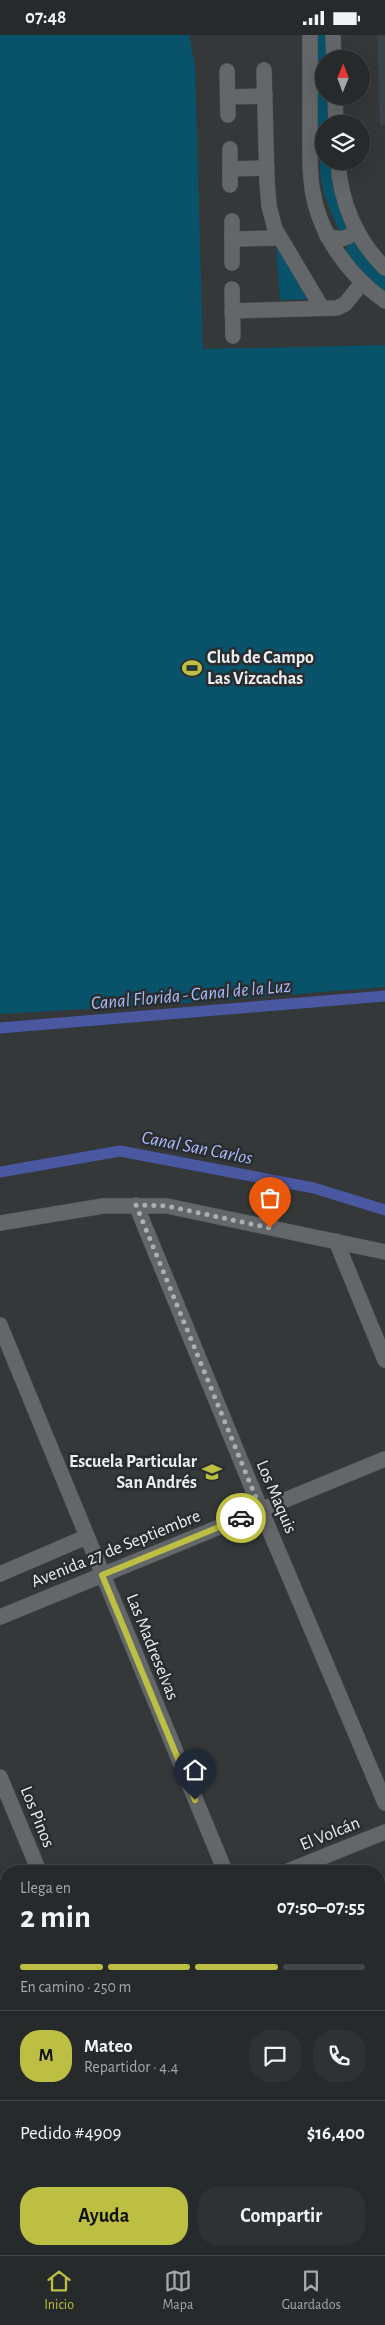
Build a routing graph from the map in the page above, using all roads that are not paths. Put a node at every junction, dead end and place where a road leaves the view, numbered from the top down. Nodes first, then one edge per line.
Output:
1 (310, 35) edge
2 (333, 35) edge
3 (334, 50) edge
4 (264, 70) dead end
5 (227, 71) dead end
6 (265, 96) junction
7 (228, 97) junction
8 (228, 115) dead end
9 (315, 119) edge
10 (230, 149) dead end
11 (315, 167) edge
12 (267, 168) junction
13 (230, 169) junction
14 (339, 170) edge
15 (230, 185) dead end
16 (232, 221) dead end
17 (357, 230) junction
18 (327, 236) junction
19 (279, 238) junction
20 (232, 239) junction
21 (232, 263) dead end
22 (385, 268) edge
23 (362, 283) junction
24 (232, 289) dead end
25 (385, 301) edge
26 (322, 309) junction
27 (232, 311) junction
28 (233, 336) dead end
29 (136, 1205) junction
30 (0, 1223) edge
31 (336, 1241) junction
32 (385, 1253) edge
33 (0, 1325) edge
34 (385, 1360) edge
35 (385, 1459) edge
36 (261, 1510) junction
37 (86, 1537) junction
38 (0, 1574) edge
39 (102, 1575) junction
40 (0, 1617) edge
41 (0, 1777) edge
42 (385, 1803) edge
43 (385, 1832) edge
44 (37, 1865) edge
45 (223, 1865) edge
46 (319, 1865) edge

1 - 9 street
2 - 3 street
4 - 6 street
5 - 7 street
6 - 7 street
6 - 12 street
7 - 8 street
10 - 13 street
11 - 18 street
12 - 13 street
12 - 19 street
13 - 15 street
14 - 17 street
16 - 20 street
17 - 18 street
17 - 22 street
18 - 23 street
19 - 20 street
19 - 26 street
20 - 21 street
23 - 25 street
23 - 26 street
24 - 27 street
26 - 27 street
27 - 28 street
29 - 30 street
29 - 31 street
29 - 36 street, Los Maquis
31 - 32 street
31 - 34 street
33 - 37 street, Las Madreselvas
35 - 36 street, Avenida 27 de Septiembre
36 - 39 street, Avenida 27 de Septiembre
36 - 42 street, Los Maquis
37 - 38 street
37 - 39 street, Las Madreselvas
39 - 40 street, Avenida 27 de Septiembre
39 - 45 street, Las Madreselvas
41 - 44 street, Los Pinos
43 - 46 street, El Volcán

